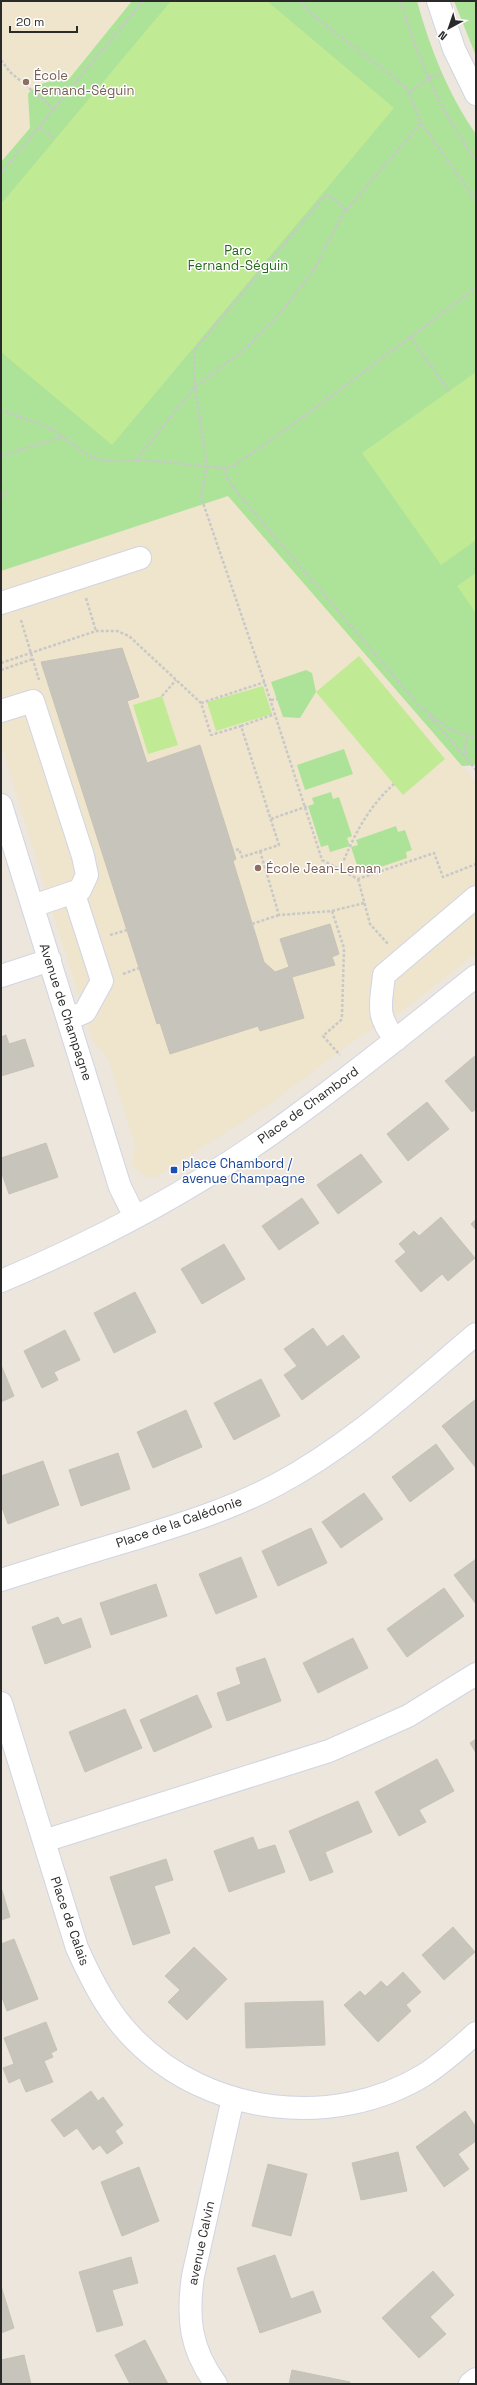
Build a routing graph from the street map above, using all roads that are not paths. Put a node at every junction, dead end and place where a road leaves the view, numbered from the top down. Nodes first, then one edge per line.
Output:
1 (438, 1) edge
2 (476, 94) edge
3 (140, 558) dead end
4 (1, 603) edge
5 (1, 711) edge
6 (1, 806) edge
7 (74, 894) junction
8 (476, 897) edge
9 (33, 906) junction
10 (50, 960) junction
11 (1, 976) edge
12 (476, 976) edge
13 (69, 1019) junction
14 (396, 1040) junction
15 (135, 1217) junction
16 (1, 1281) edge
17 (476, 1334) edge
18 (1, 1580) edge
19 (476, 1674) edge
20 (1, 1703) edge
21 (44, 1841) junction
22 (476, 2033) edge
23 (233, 2098) junction
24 (476, 2379) edge
25 (216, 2384) edge
26 (470, 2384) edge

1 - 2 street
3 - 4 street
5 - 7 street
6 - 9 street, Avenue de Champagne
7 - 9 street
7 - 13 street
8 - 14 street
9 - 10 street, Avenue de Champagne
10 - 11 street
10 - 13 street, Avenue de Champagne
12 - 14 street, Place de Chambord
13 - 15 street, Avenue de Champagne
14 - 15 street, Place de Chambord
15 - 16 street, Place de Chambord
17 - 18 street, Place de la Calédonie
19 - 21 street
20 - 21 street, Place de Calais
21 - 23 street, Place de Calais
22 - 23 street, Place de Calais
23 - 25 street, avenue Calvin
24 - 26 street

